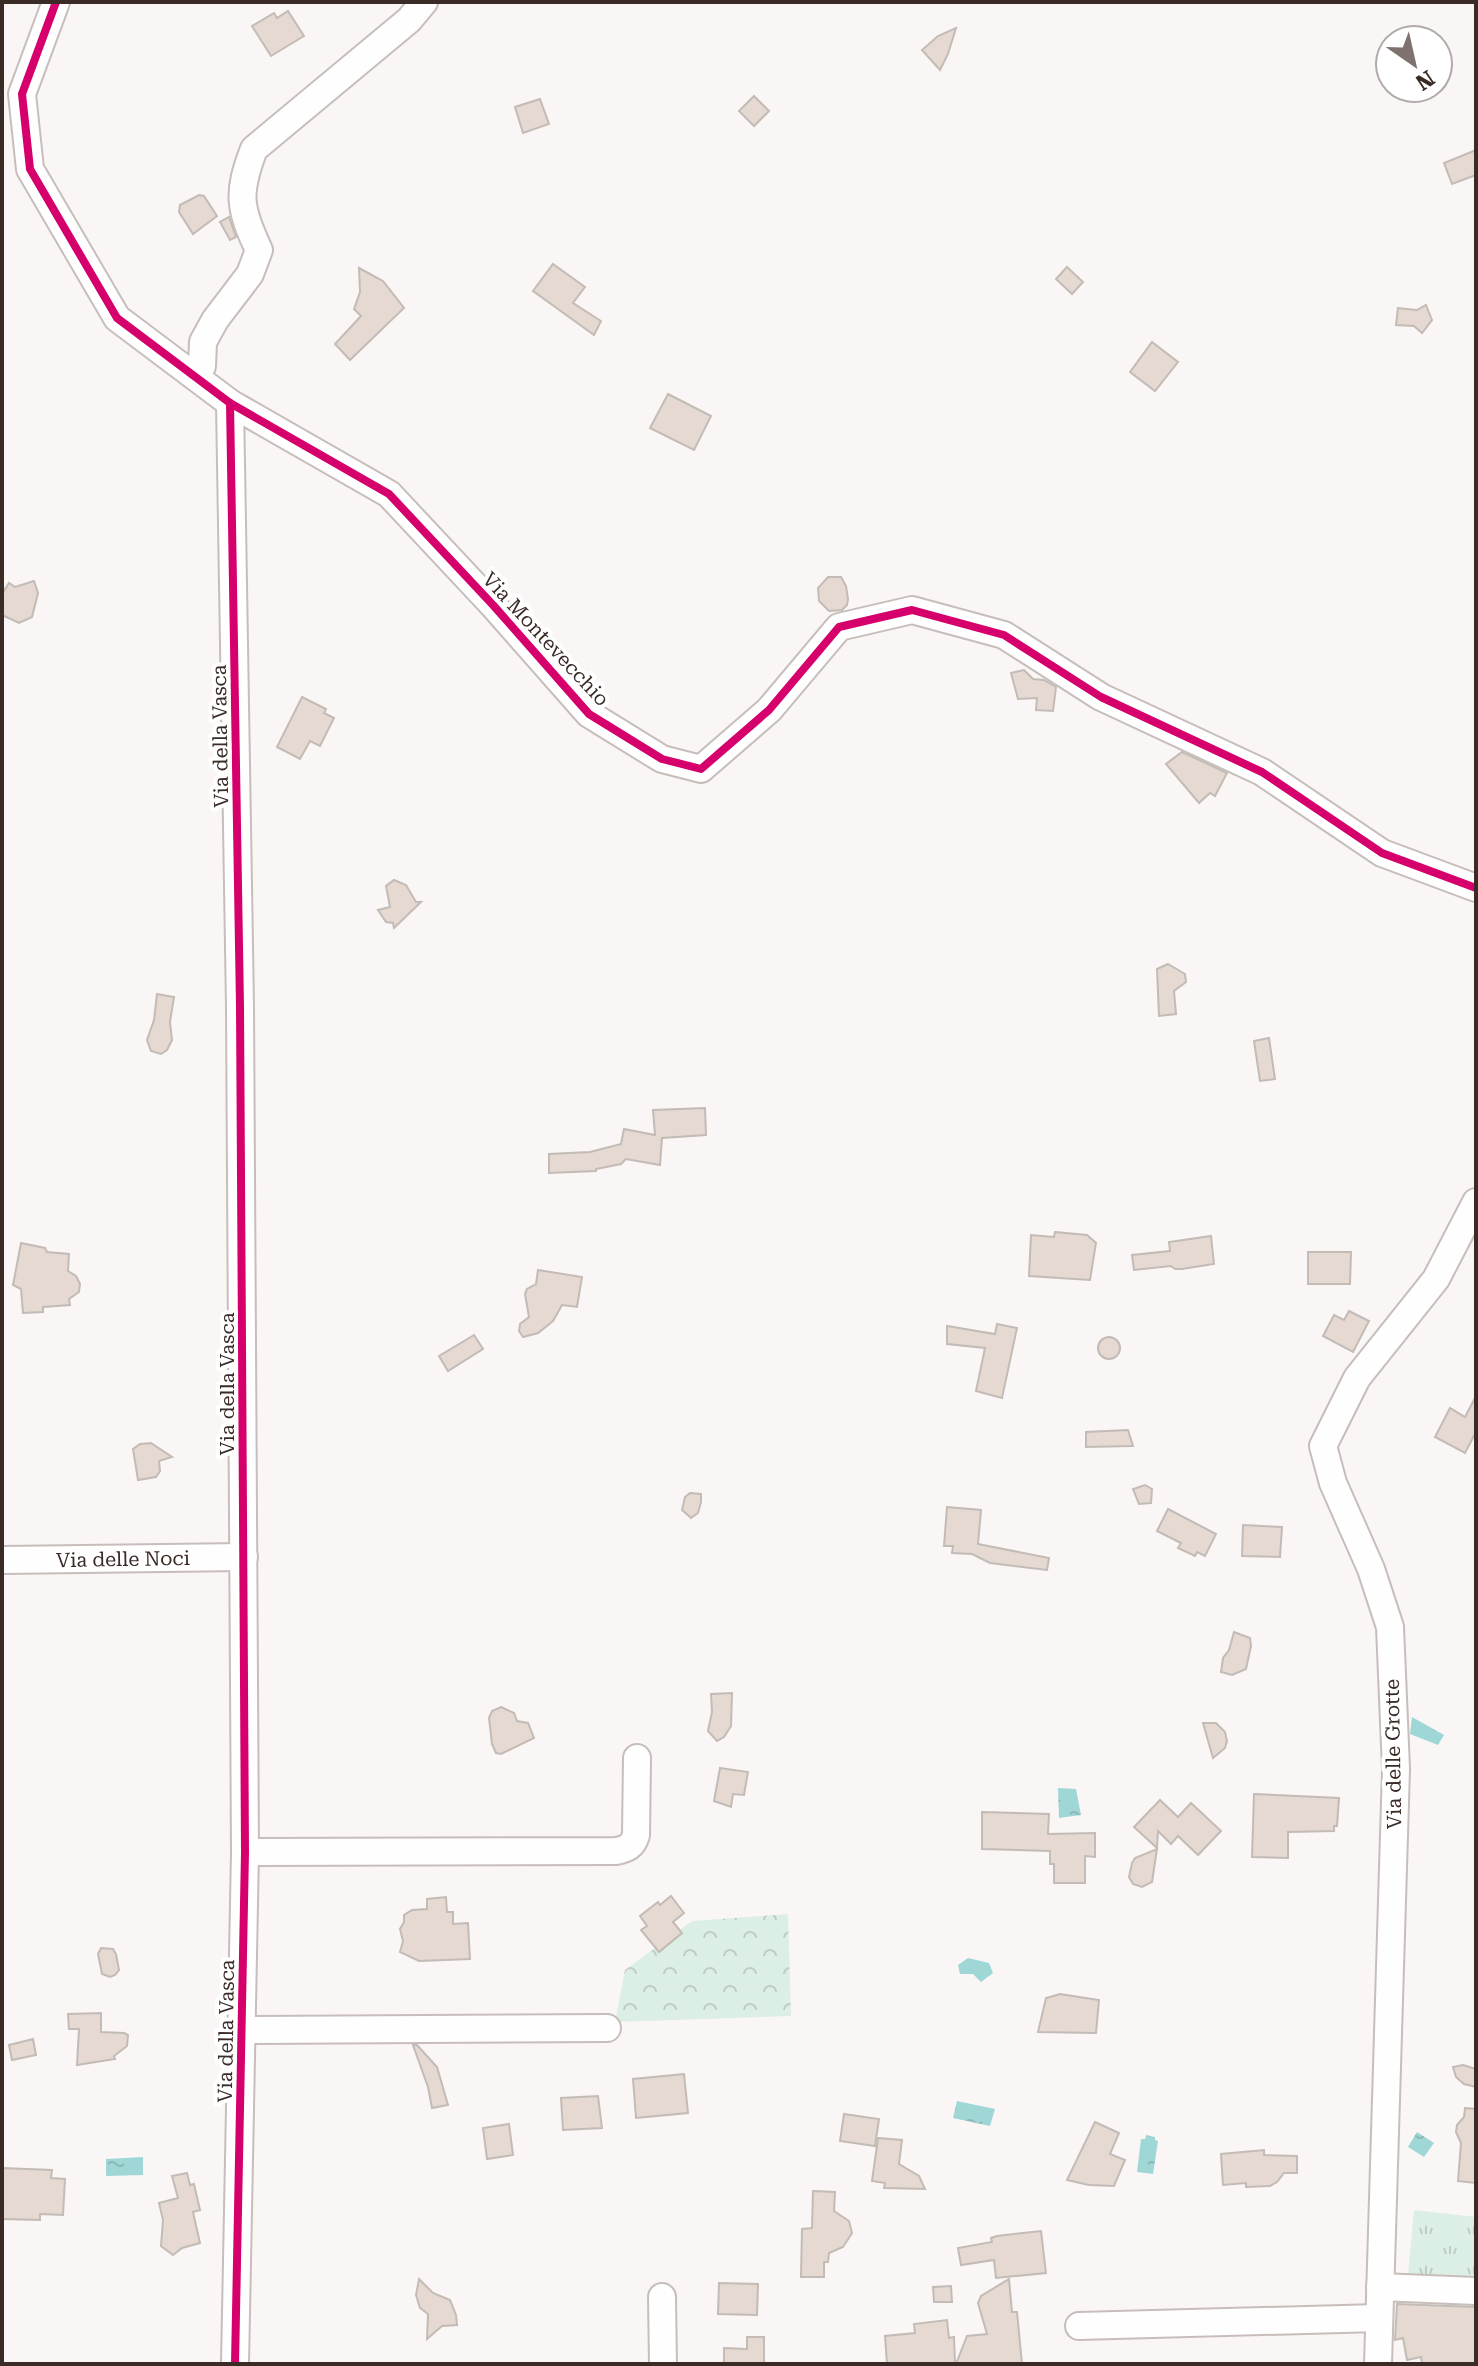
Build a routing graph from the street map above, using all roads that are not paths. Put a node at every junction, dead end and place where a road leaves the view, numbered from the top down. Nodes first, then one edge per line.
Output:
1 (56, 2) edge
2 (424, 2) edge
3 (192, 374) junction
4 (230, 403) junction
5 (1476, 888) edge
6 (1476, 1202) edge
7 (244, 1557) junction
8 (2, 1560) edge
9 (637, 1758) dead end
10 (245, 1852) junction
11 (607, 2028) dead end
12 (242, 2030) junction
13 (1380, 2287) junction
14 (1476, 2291) edge
15 (662, 2297) dead end
16 (1379, 2318) junction
17 (1079, 2326) dead end
18 (235, 2364) edge
19 (663, 2364) edge
20 (1378, 2364) edge

1 - 3 street
2 - 3 street
3 - 4 street
4 - 5 street, Via Montevecchio
4 - 7 street, Via della Vasca
6 - 13 street, Via delle Grotte
7 - 8 street, Via delle Noci
7 - 10 street, Via della Vasca
9 - 10 street
10 - 12 street, Via della Vasca
11 - 12 street
12 - 18 street, Via della Vasca
13 - 14 street
13 - 16 street, Via delle Grotte
15 - 19 street
16 - 17 street
16 - 20 street, Via delle Grotte

